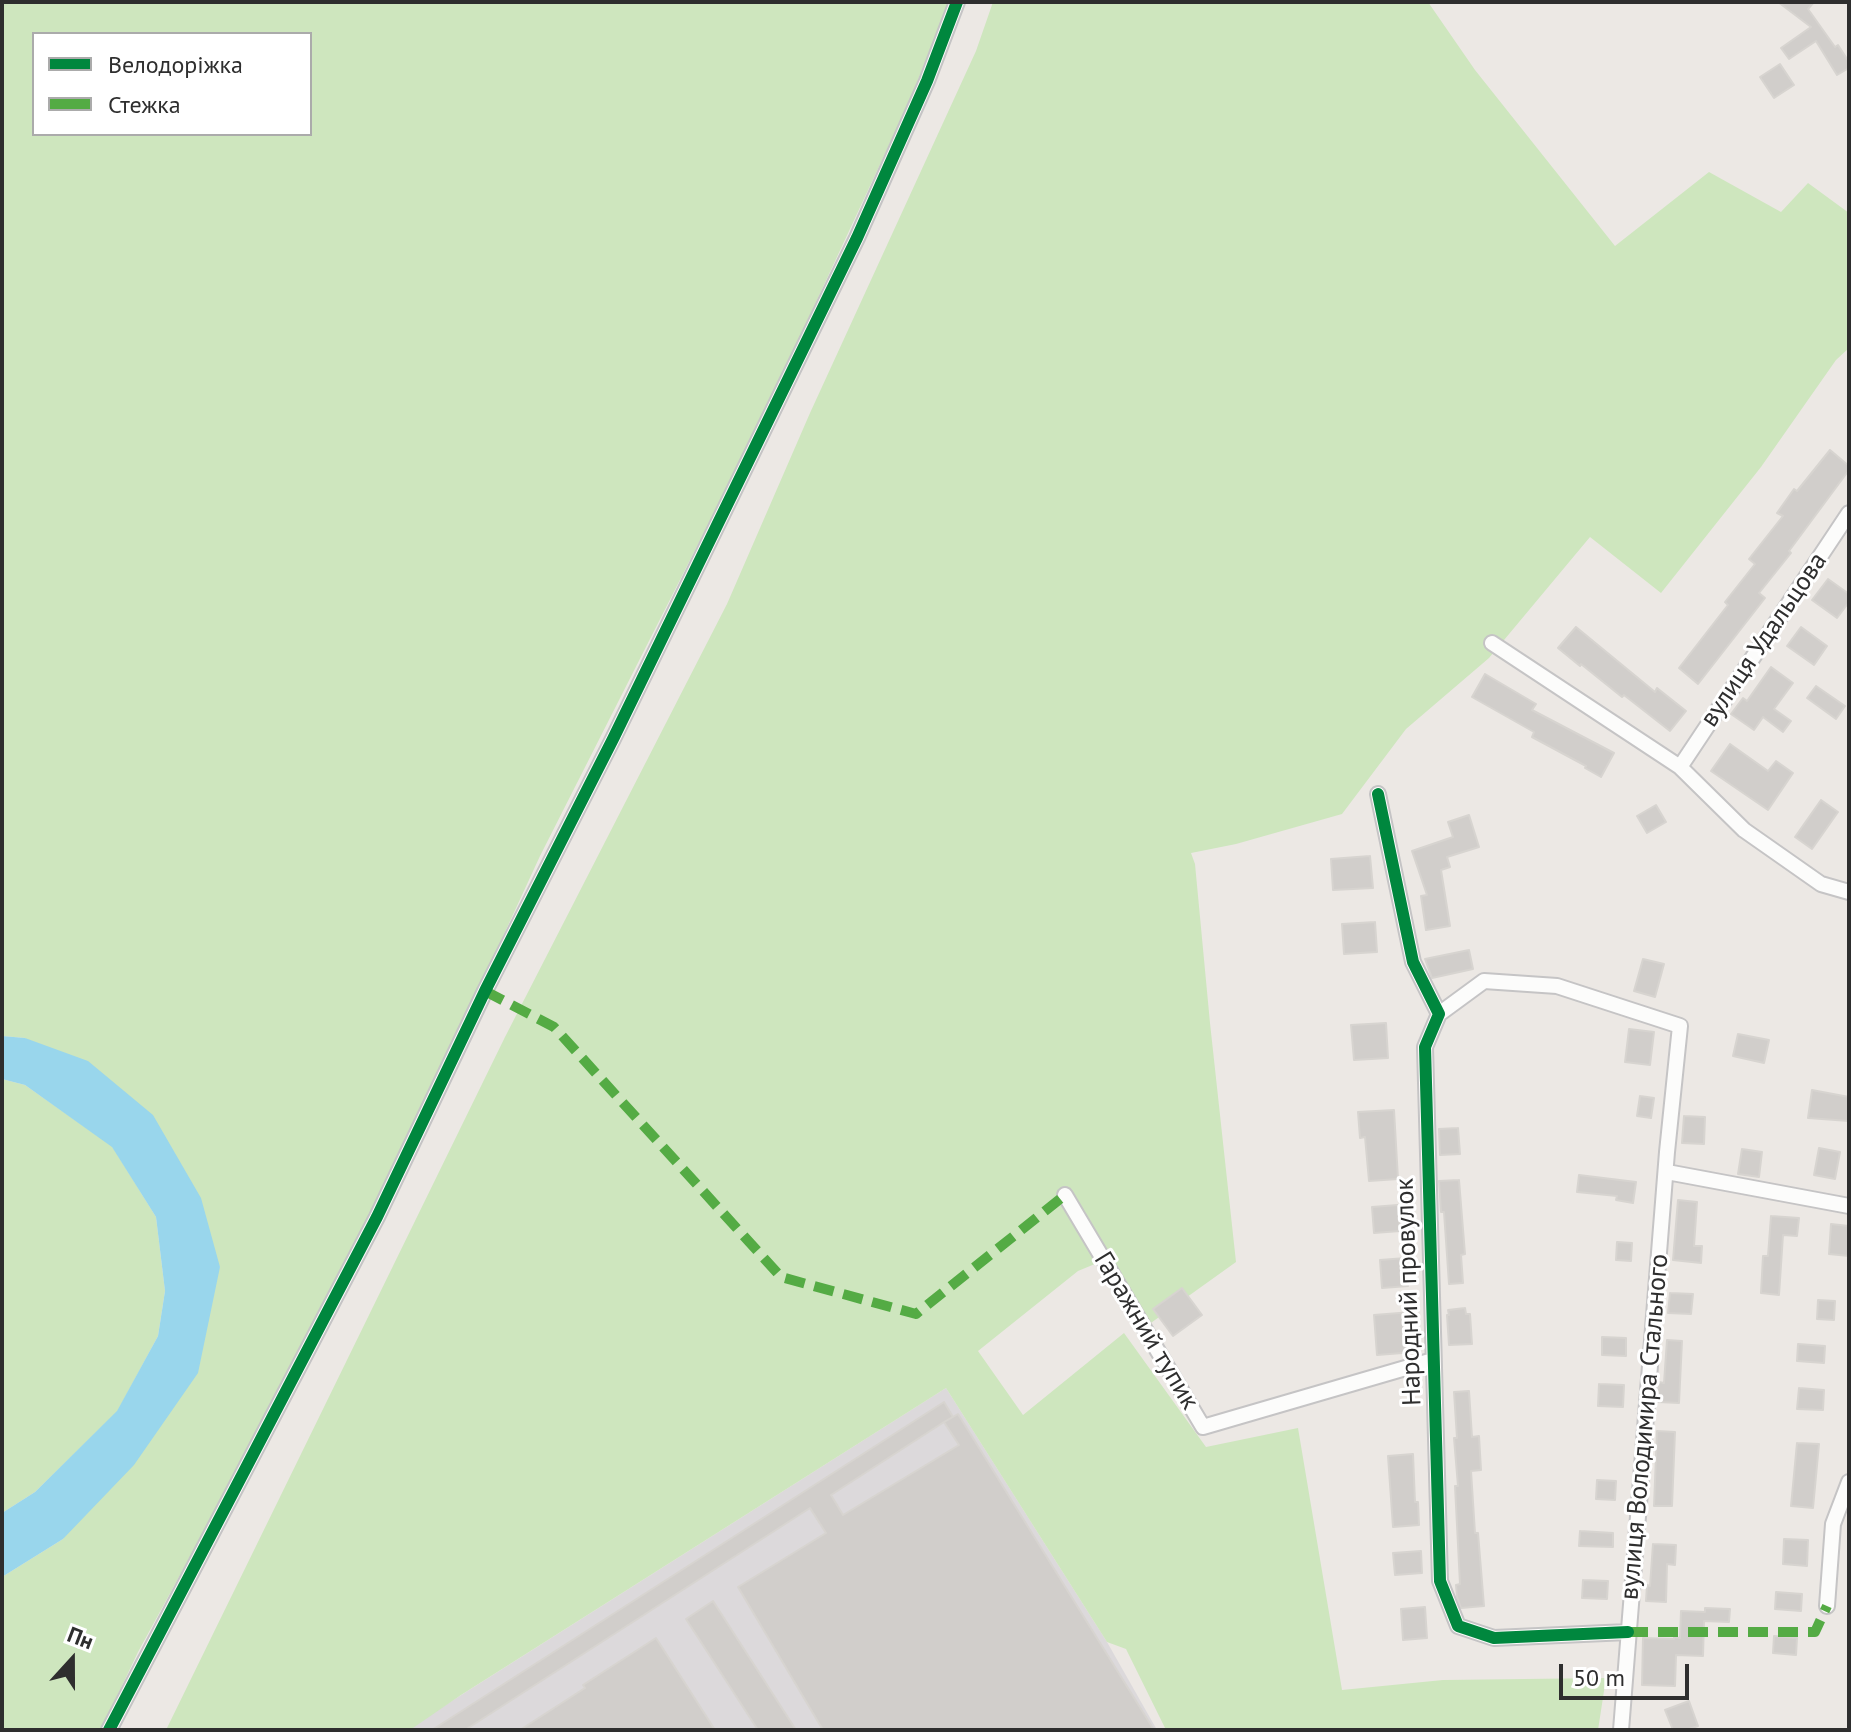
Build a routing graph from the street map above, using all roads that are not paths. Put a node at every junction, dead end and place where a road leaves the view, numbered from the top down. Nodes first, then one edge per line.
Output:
1 (957, 2) edge
2 (1849, 513) edge
3 (1492, 643) dead end
4 (1680, 767) junction
5 (1378, 794) dead end
6 (1849, 892) edge
7 (1439, 1014) junction
8 (1667, 1172) junction
9 (1065, 1195) dead end
10 (1849, 1206) edge
11 (1433, 1360) junction
12 (1849, 1482) edge
13 (1827, 1606) dead end
14 (1628, 1632) junction
15 (109, 1730) edge
16 (1621, 1730) edge

1 - 15 street
2 - 4 street, вулиця Удальцова
3 - 4 street
4 - 6 street
5 - 7 street
7 - 8 street, вулиця Володимира Стального
7 - 11 street, Народний провулок
8 - 10 street
8 - 14 street, вулиця Володимира Стального
9 - 11 street, Гаражний тупик
11 - 14 street, Народний провулок
12 - 13 street
14 - 16 street, вулиця Володимира Стального

